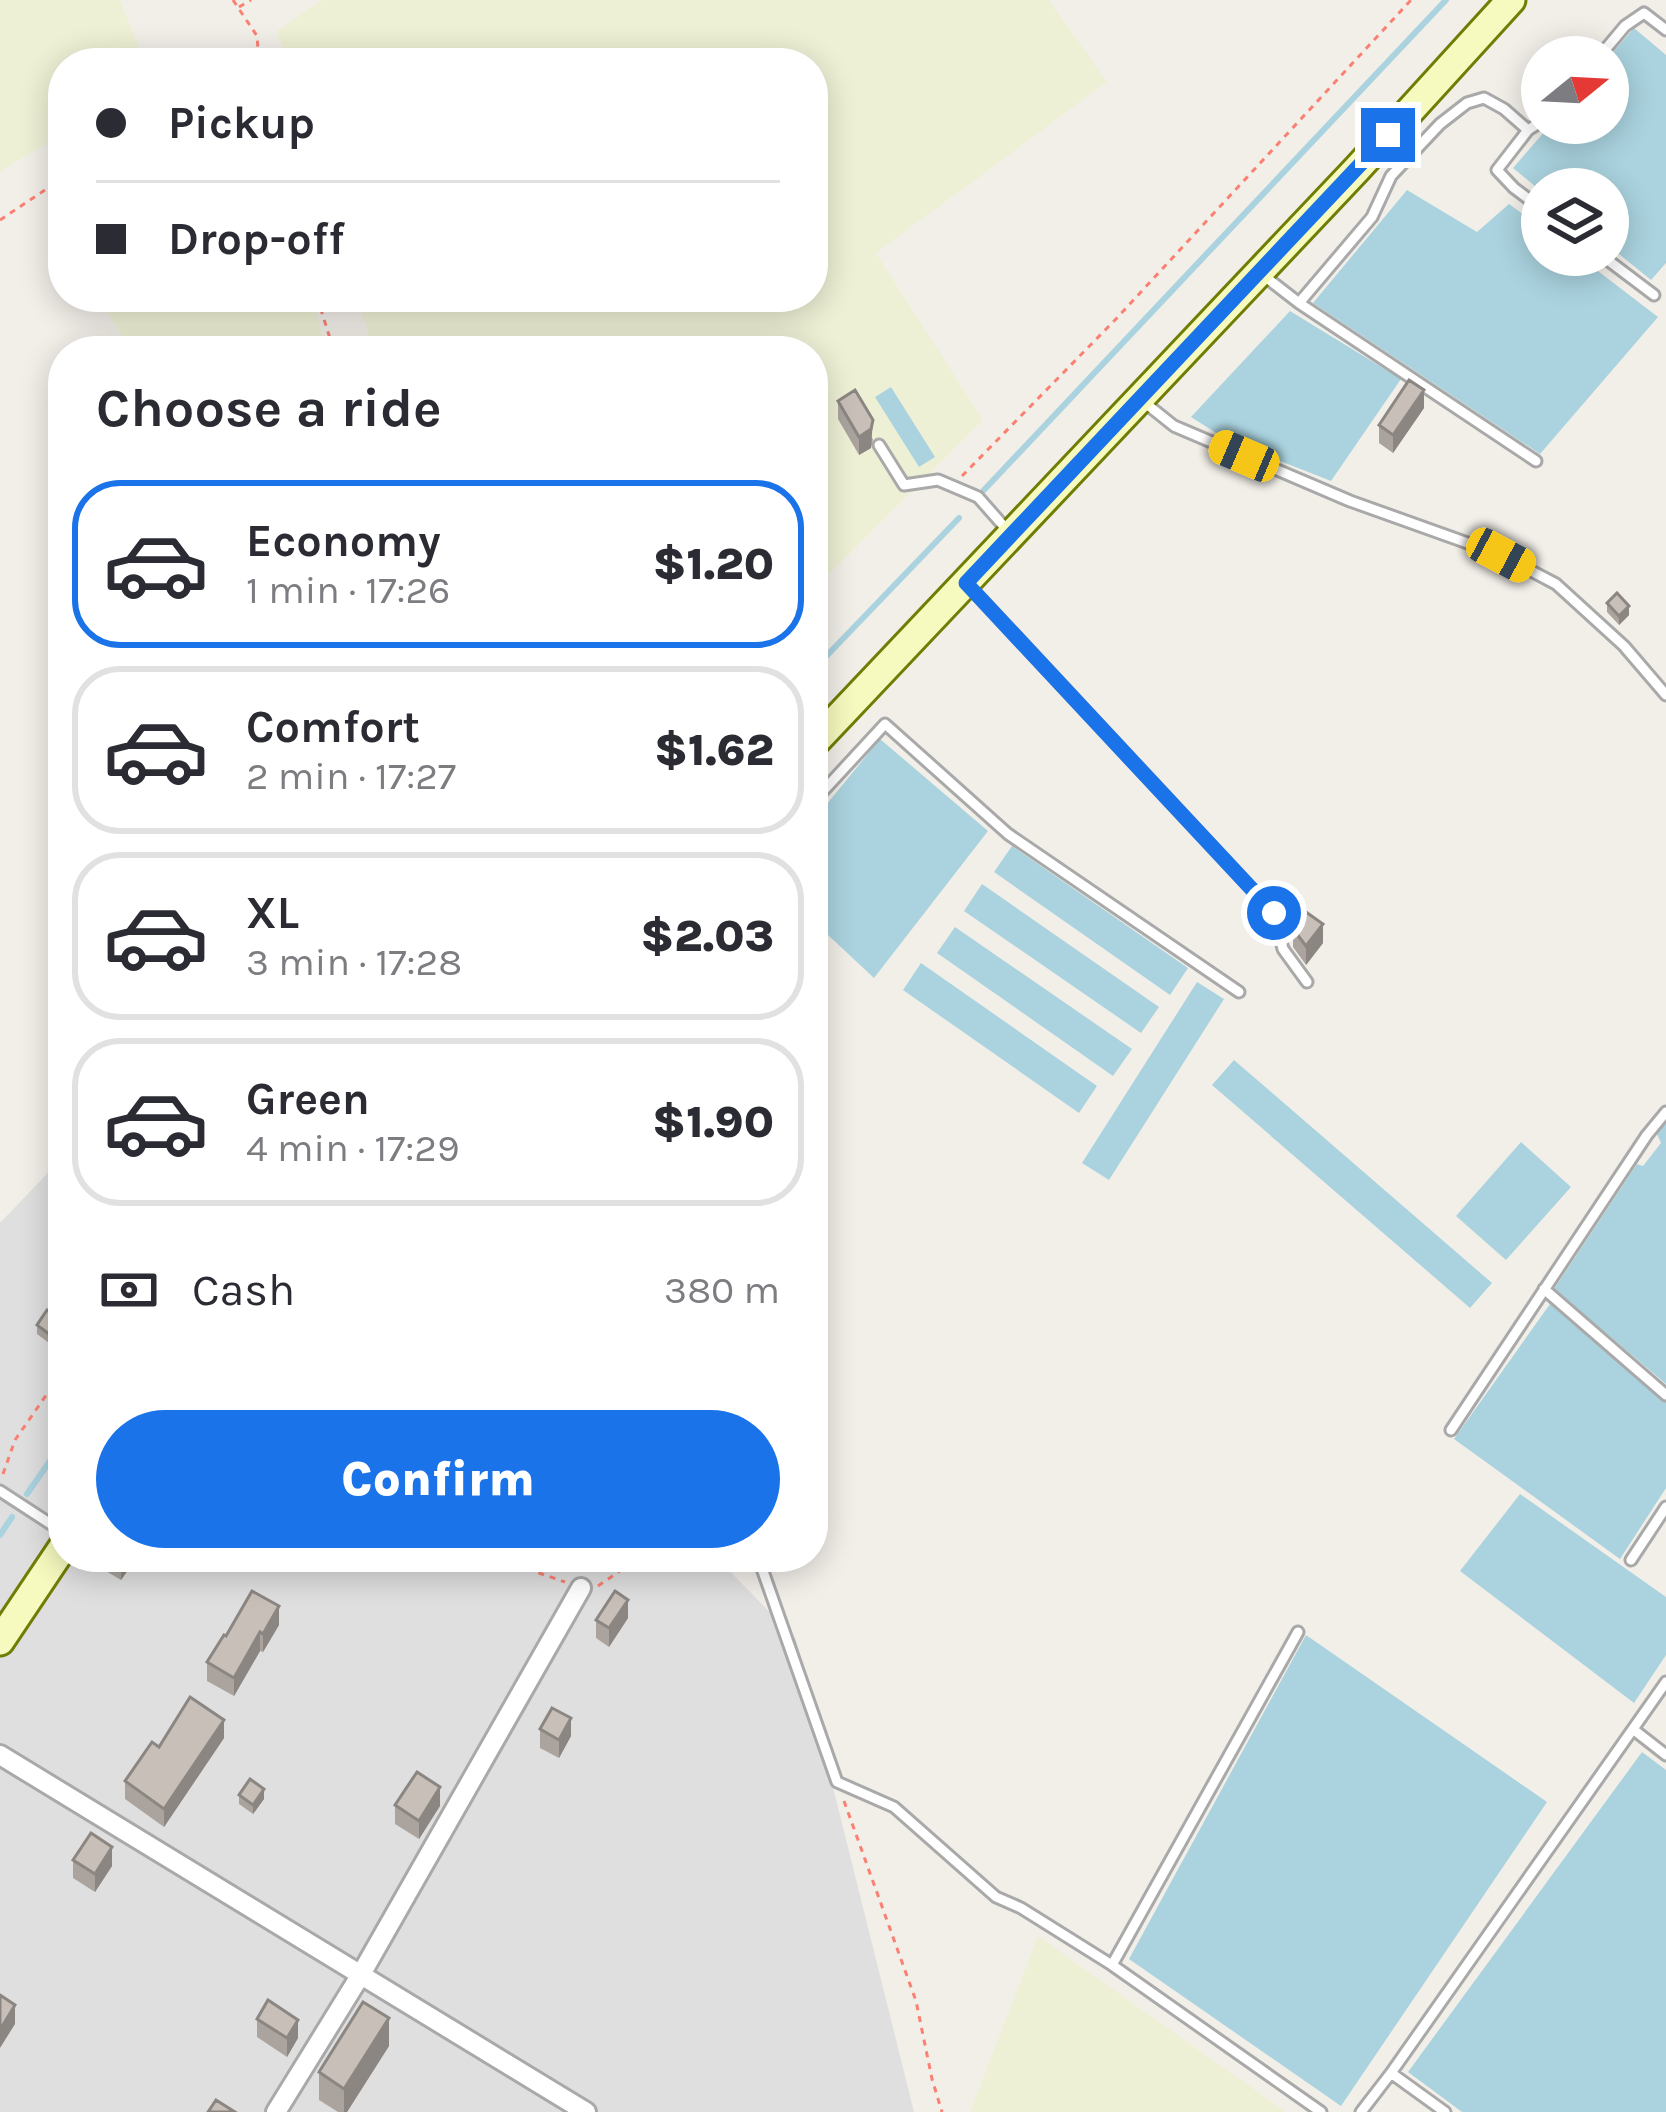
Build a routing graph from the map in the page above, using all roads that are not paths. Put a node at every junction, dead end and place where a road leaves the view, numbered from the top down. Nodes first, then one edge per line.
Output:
1 (1511, 0) edge
2 (1666, 30) edge
3 (1617, 36) edge
4 (1521, 124) edge
5 (1521, 139) edge
6 (1521, 193) edge
7 (1258, 272) junction
8 (1628, 276) edge
9 (1654, 296) dead end
10 (1299, 303) junction
11 (1140, 398) junction
12 (879, 445) dead end
13 (1536, 460) dead end
14 (1012, 535) junction
15 (966, 583) junction
16 (1666, 695) edge
17 (828, 728) edge
18 (828, 786) edge
19 (1307, 982) dead end
20 (1239, 992) dead end
21 (1666, 1112) edge
22 (1544, 1289) junction
23 (1666, 1395) edge
24 (1451, 1430) dead end
25 (0, 1486) edge
26 (1666, 1507) edge
27 (48, 1521) edge
28 (1630, 1560) dead end
29 (48, 1569) edge
30 (763, 1572) edge
31 (581, 1588) road end
32 (1298, 1632) dead end
33 (0, 1641) edge
34 (1666, 1682) edge
35 (1634, 1730) junction
36 (0, 1755) edge
37 (1666, 1755) edge
38 (1112, 1965) junction
39 (360, 1976) junction
40 (1391, 2073) junction
41 (276, 2112) edge
42 (586, 2112) edge
43 (1321, 2112) edge
44 (1361, 2112) edge
45 (1445, 2112) edge

1 - 7 main road
2 - 3 lane
4 - 10 lane
5 - 6 lane
7 - 10 lane
7 - 11 main road
8 - 9 lane
10 - 13 lane
11 - 14 main road
11 - 16 lane
12 - 14 lane
14 - 15 main road
15 - 17 main road
15 - 19 lane
18 - 20 lane
21 - 22 lane
22 - 23 lane
22 - 24 lane
25 - 27 lane
26 - 28 lane
29 - 33 main road
30 - 38 lane
31 - 39 street
32 - 38 lane
34 - 35 lane
35 - 37 lane
35 - 40 lane
36 - 39 street
38 - 43 lane
39 - 41 street
39 - 42 street
40 - 44 lane
40 - 45 lane

